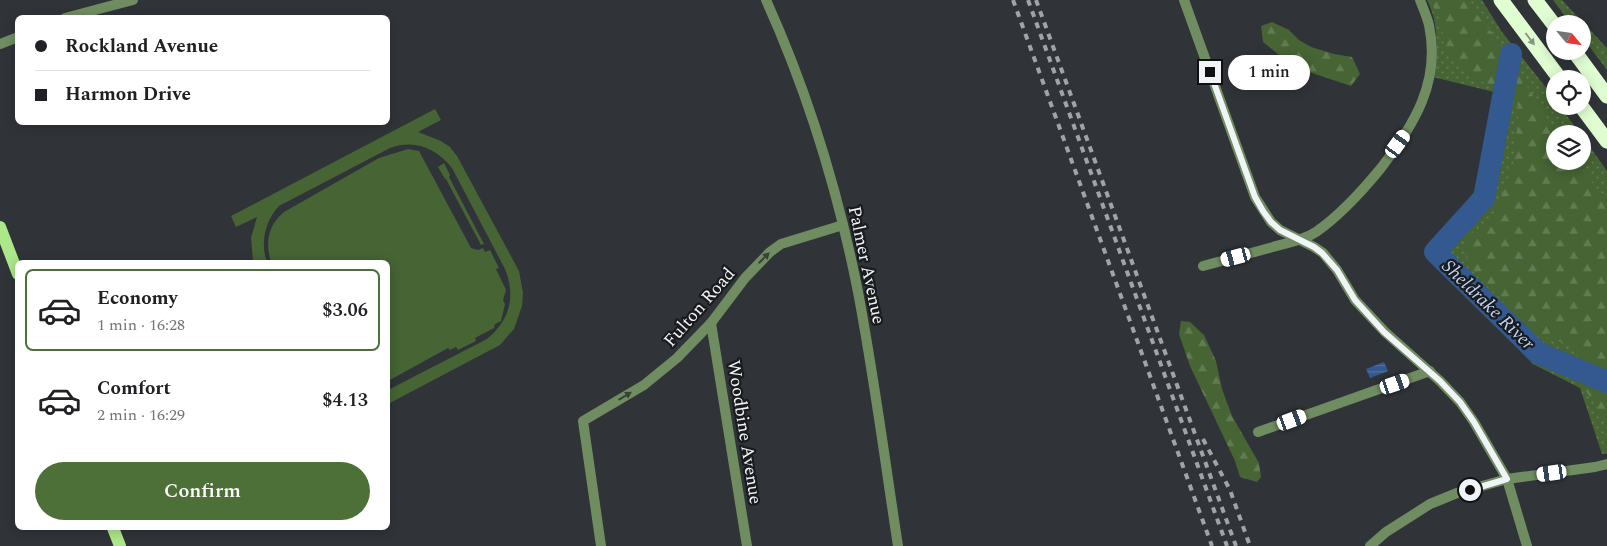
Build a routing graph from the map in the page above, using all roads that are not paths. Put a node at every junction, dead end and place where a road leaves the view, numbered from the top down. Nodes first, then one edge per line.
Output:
1 (133, 0) edge
2 (766, 0) edge
3 (1184, 0) edge
4 (1420, 0) edge
5 (1501, 0) edge
6 (1535, 0) edge
7 (76, 15) edge
8 (1547, 15) edge
9 (15, 38) edge
10 (0, 44) edge
11 (1581, 60) edge
12 (1553, 70) edge
13 (1607, 96) edge
14 (1588, 115) edge
15 (1607, 141) edge
16 (843, 225) junction
17 (0, 227) edge
18 (1300, 240) junction
19 (15, 266) edge
20 (1203, 266) dead end
21 (711, 323) junction
22 (1430, 372) junction
23 (1258, 432) dead end
24 (1607, 464) edge
25 (1507, 479) junction
26 (114, 530) edge
27 (120, 546) edge
28 (602, 546) edge
29 (747, 546) edge
30 (898, 546) edge
31 (1370, 546) edge
32 (1527, 546) edge

1 - 7 street
2 - 16 street, Palmer Avenue
3 - 18 street
4 - 18 street
5 -> 12 highway
6 - 8 highway
9 - 10 street
11 - 13 highway
14 - 15 highway
21 -> 16 street, Fulton Road
16 - 30 street, Palmer Avenue
17 - 19 main road
18 - 20 street
18 - 22 street
28 -> 21 street, Fulton Road
21 - 29 street, Woodbine Avenue
22 - 23 street
22 - 25 street
24 - 25 street
25 - 31 street
25 - 32 street
26 - 27 main road

